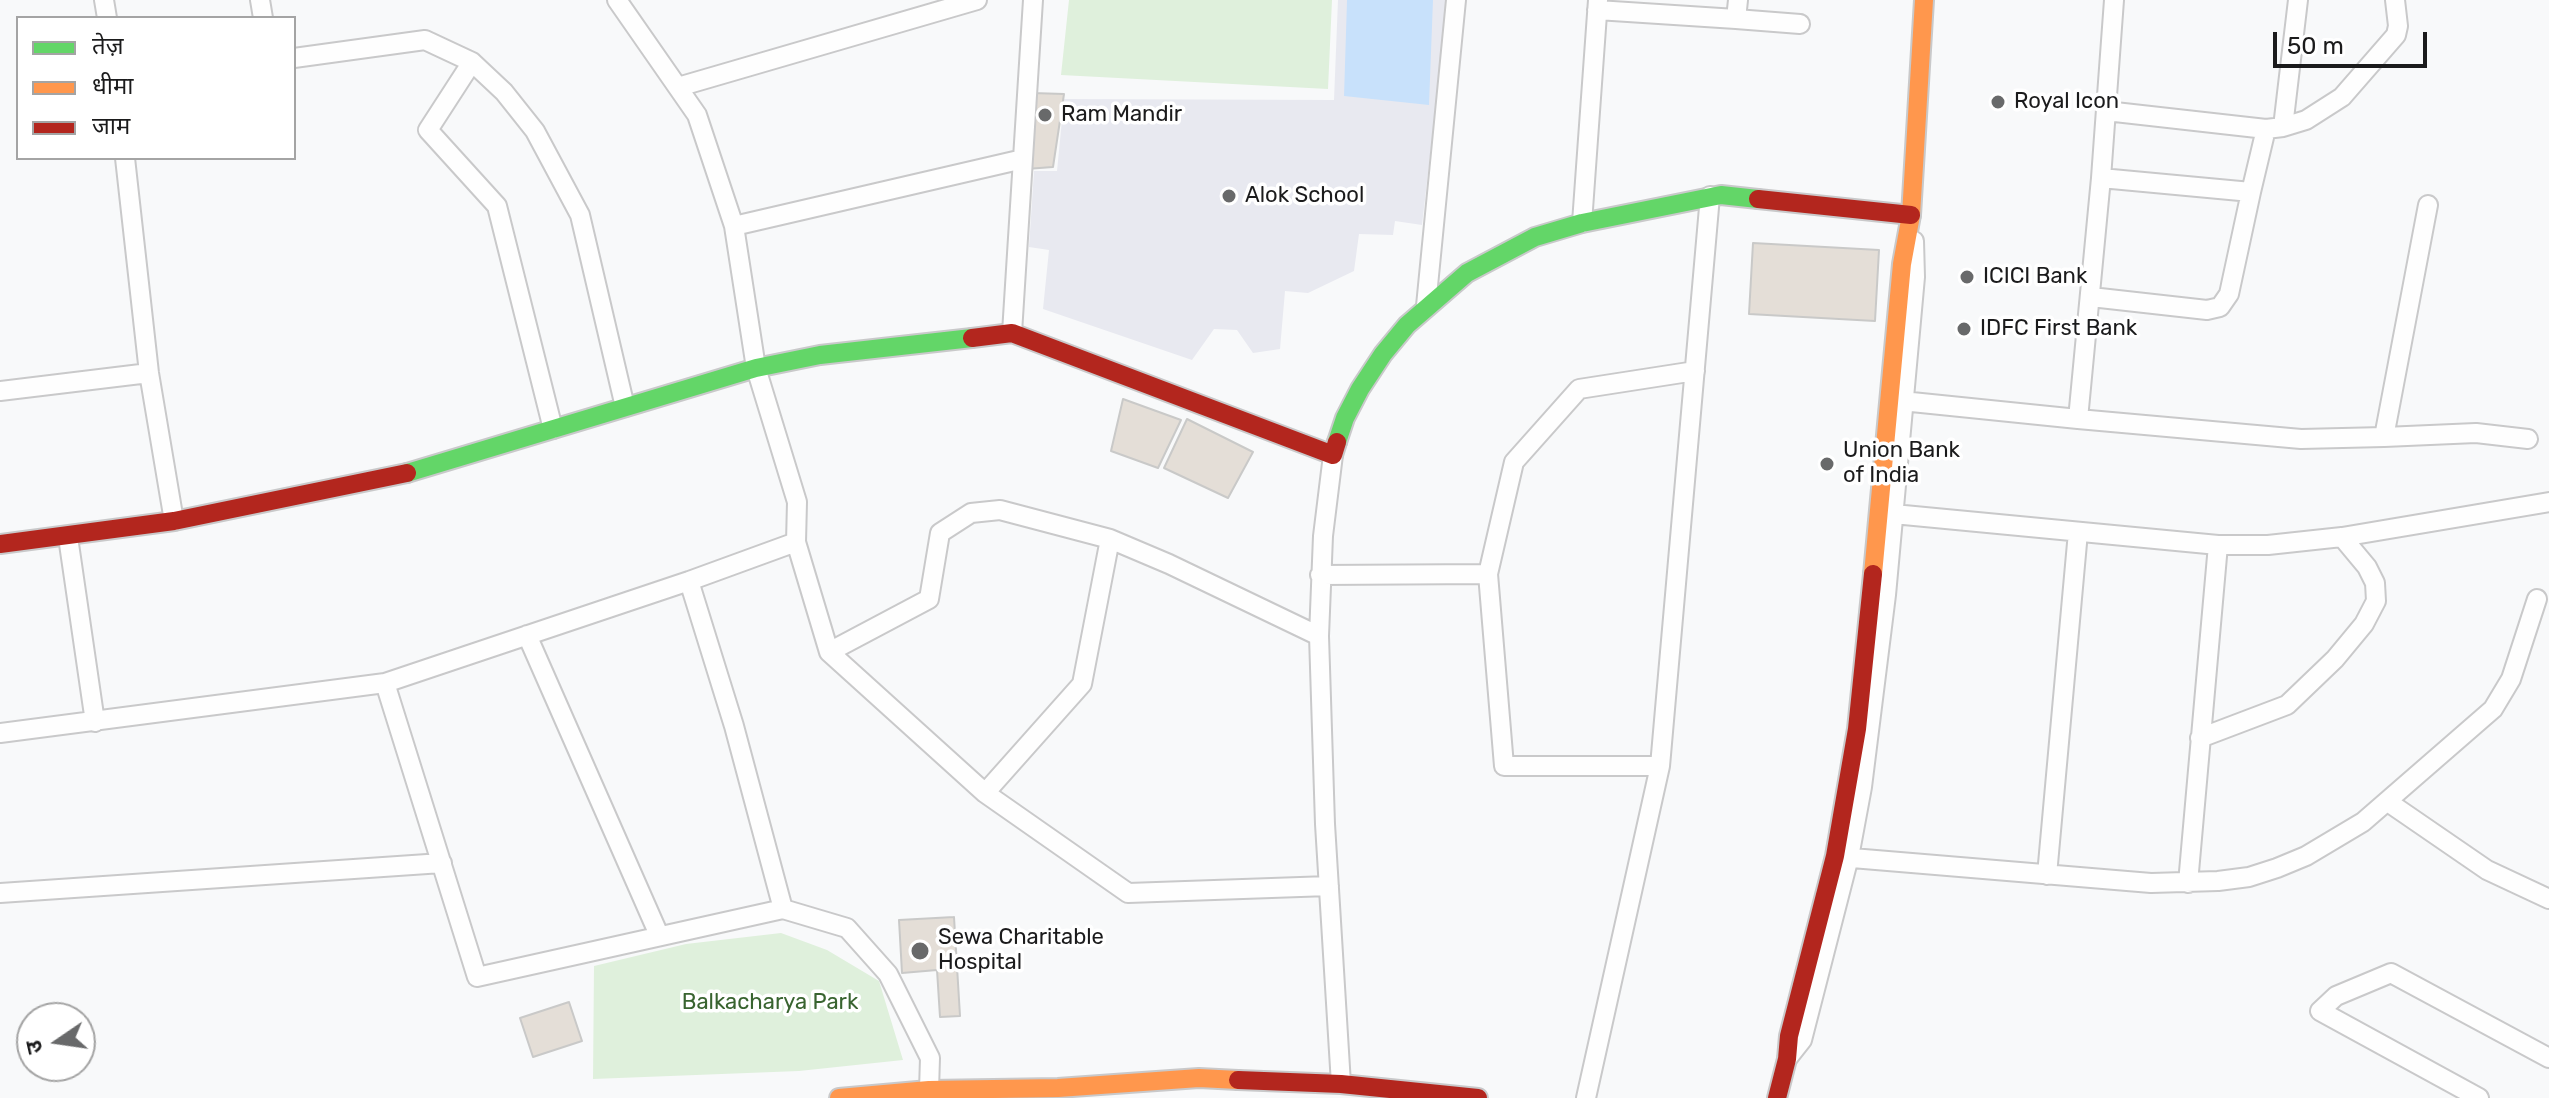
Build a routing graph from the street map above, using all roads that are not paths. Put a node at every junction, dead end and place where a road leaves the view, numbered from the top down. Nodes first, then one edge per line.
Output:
1 (617, 0) edge
2 (977, 0) edge
3 (1033, 0) edge
4 (1456, 0) edge
5 (1924, 0) edge
6 (2114, 0) edge
7 (2298, 0) edge
8 (2395, 0) edge
9 (1597, 5) edge
10 (1737, 10) edge
11 (1800, 24) dead end
12 (296, 58) edge
13 (472, 62) junction
14 (678, 87) junction
15 (2106, 111) junction
16 (2274, 128) junction
17 (1023, 159) junction
18 (125, 160) edge
19 (2101, 178) junction
20 (2251, 192) junction
21 (1710, 196) junction
22 (2428, 205) dead end
23 (1911, 215) junction
24 (1582, 223) junction
25 (734, 226) junction
26 (2091, 297) junction
27 (1426, 306) junction
28 (1012, 333) junction
29 (756, 368) junction
30 (1695, 371) junction
31 (149, 373) junction
32 (0, 391) edge
33 (1898, 400) junction
34 (625, 407) junction
35 (2078, 419) junction
36 (553, 429) junction
37 (2384, 437) junction
38 (2528, 439) dead end
39 (1333, 455) junction
40 (2549, 502) edge
41 (1887, 514) junction
42 (174, 521) junction
43 (2078, 532) junction
44 (68, 537) junction
45 (2342, 537) junction
46 (1110, 539) junction
47 (796, 542) junction
48 (0, 544) edge
49 (2218, 545) junction
50 (1488, 574) junction
51 (1320, 575) junction
52 (689, 581) junction
53 (2537, 599) dead end
54 (527, 635) junction
55 (1319, 636) junction
56 (829, 652) junction
57 (385, 683) junction
58 (95, 722) junction
59 (0, 733) edge
60 (2200, 738) junction
61 (1660, 766) junction
62 (985, 793) junction
63 (2388, 802) junction
64 (1842, 857) junction
65 (442, 863) junction
66 (2047, 875) junction
67 (2188, 883) junction
68 (1329, 886) junction
69 (0, 893) edge
70 (2549, 899) edge
71 (783, 909) junction
72 (659, 935) junction
73 (2549, 1058) edge
74 (1341, 1084) junction
75 (929, 1090) junction
76 (839, 1098) edge
77 (1478, 1098) edge
78 (1586, 1098) edge
79 (1777, 1098) edge
80 (2479, 1098) edge

1 - 14 street
2 - 14 street
3 - 17 street
4 - 27 street
5 - 23 street
6 - 15 street
7 - 16 street
8 - 16 street
9 - 10 street
9 - 24 street
10 - 11 street
12 - 13 street
13 - 34 street
13 - 36 street
14 - 25 street
15 - 16 street
15 - 19 street
16 - 20 street
17 - 25 street
17 - 28 street
18 - 31 street
19 - 20 street
19 - 26 street
20 - 26 street
21 - 23 street
21 - 24 street
21 - 30 street
22 - 37 street
23 - 33 street
24 - 27 street
25 - 29 street
26 - 35 street
27 - 39 street
28 - 29 street
28 - 39 street
29 - 34 street
29 - 47 street
30 - 50 street
30 - 61 street
31 - 32 street
31 - 42 street
33 - 35 street
33 - 41 street
34 - 36 street
35 - 37 street
36 - 42 street
37 - 38 street
39 - 51 street
40 - 45 street
41 - 43 street
41 - 64 street
42 - 44 street
43 - 49 street
43 - 66 street
44 - 48 street
44 - 58 street
45 - 49 street
45 - 60 street
46 - 55 street
46 - 56 street
46 - 62 street
47 - 52 street
47 - 56 street
49 - 60 street
50 - 51 street
50 - 61 street
51 - 55 street
52 - 54 street
52 - 71 street
53 - 63 street
54 - 57 street
54 - 72 street
55 - 68 street
56 - 62 street
57 - 58 street
57 - 65 street
58 - 59 street
60 - 67 street
61 - 78 street
62 - 68 street
63 - 67 street
63 - 70 street
64 - 66 street
64 - 79 street
65 - 69 street
65 - 72 street
66 - 67 street
68 - 74 street
71 - 72 street
71 - 75 street
73 - 80 street
74 - 75 street
74 - 77 street
75 - 76 street

